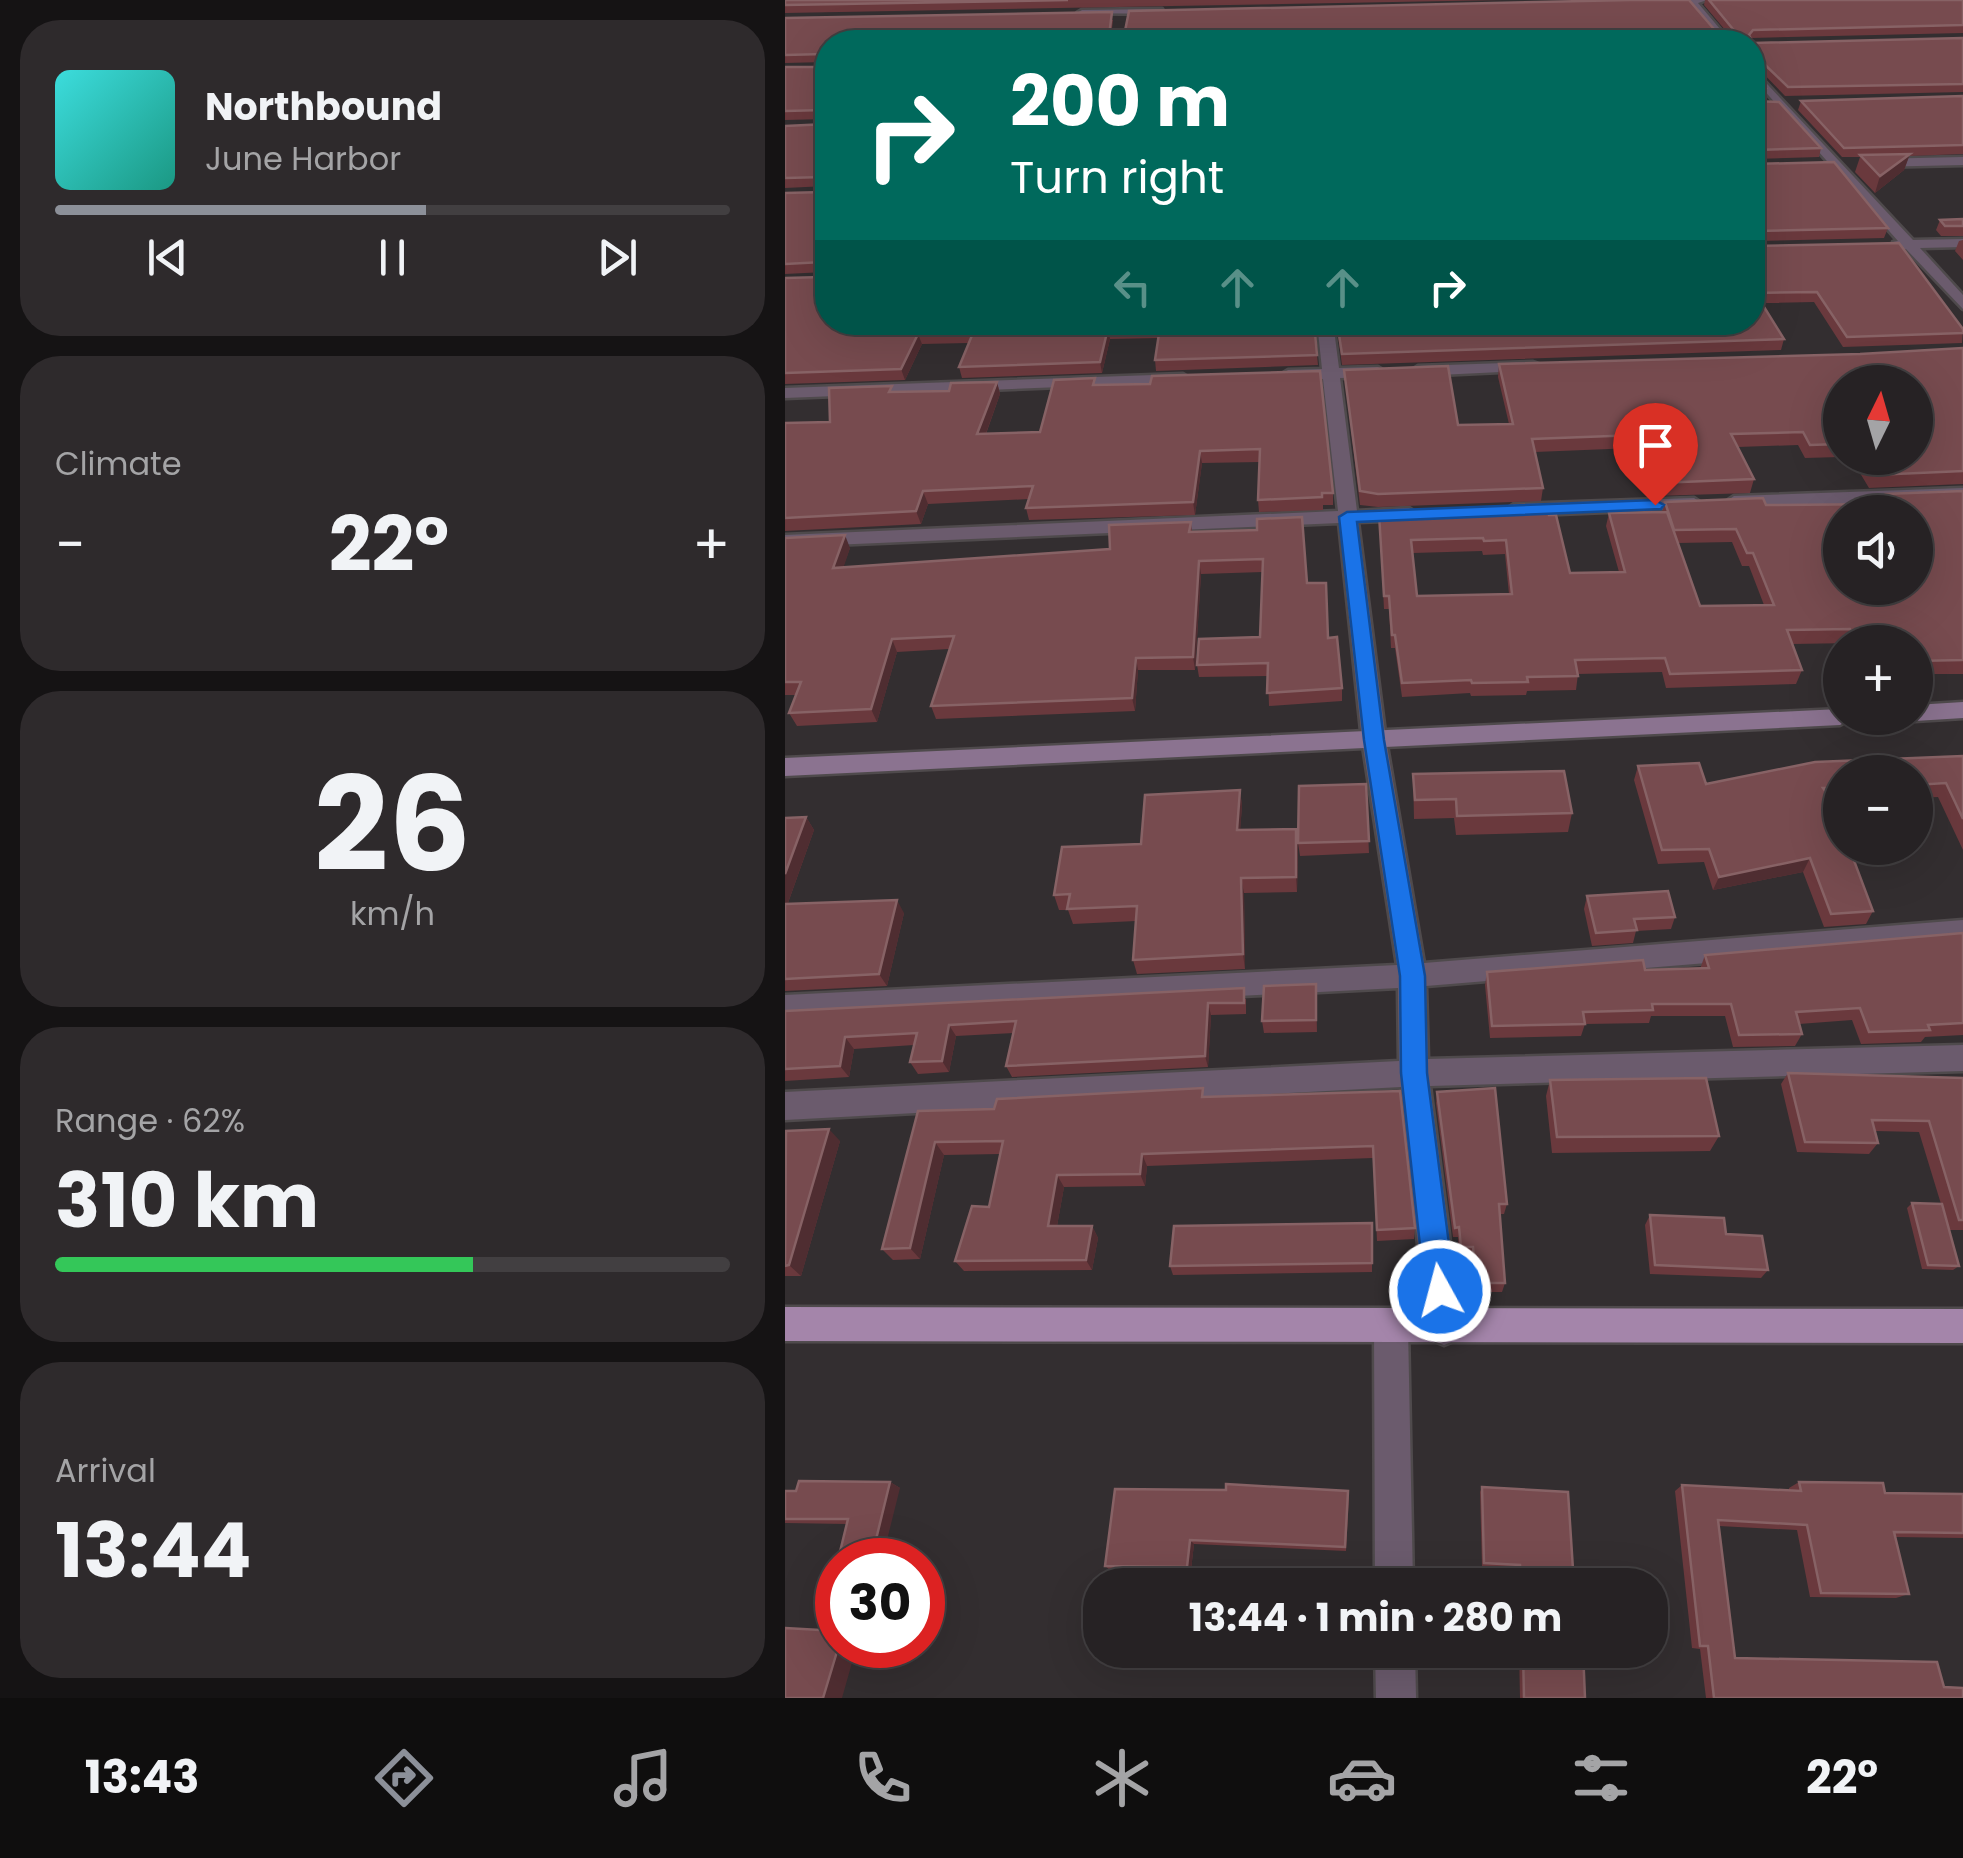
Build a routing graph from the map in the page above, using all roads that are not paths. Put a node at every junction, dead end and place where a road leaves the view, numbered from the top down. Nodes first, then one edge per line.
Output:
1 (1690, 0) edge
2 (1701, 0) edge
3 (1651, 1) edge
4 (1182, 11) edge
5 (1123, 12) junction
6 (1063, 14) edge
7 (1121, 28) edge
8 (1716, 30) edge
9 (1765, 90) edge
10 (1799, 102) edge
11 (1774, 103) junction
12 (1963, 160) edge
13 (1836, 164) junction
14 (1819, 165) edge
15 (1963, 243) edge
16 (1909, 244) junction
17 (1889, 245) edge
18 (1963, 304) edge
19 (1326, 335) edge
20 (1548, 366) edge
21 (1331, 374) junction
22 (1272, 376) edge
23 (1194, 378) edge
24 (785, 393) edge
25 (1963, 494) edge
26 (1487, 512) edge
27 (1427, 514) edge
28 (1347, 517) junction
29 (785, 541) edge
30 (1963, 710) edge
31 (1933, 712) edge
32 (1823, 717) edge
33 (1374, 740) junction
34 (785, 767) edge
35 (1963, 931) edge
36 (1412, 976) junction
37 (785, 1007) edge
38 (1963, 1058) edge
39 (1414, 1073) junction
40 (785, 1106) edge
41 (785, 1324) edge
42 (1963, 1326) edge
43 (1391, 1327) junction
44 (1444, 1328) junction
45 (1394, 1568) edge
46 (1395, 1668) edge
47 (1395, 1698) edge

1 - 2 street
1 - 3 street
1 - 8 street
4 - 5 street
5 - 6 street
5 - 7 street
9 - 11 street
10 - 11 street
11 - 13 street
12 - 13 street
13 - 14 street
13 - 16 street
15 - 16 street
16 - 17 street
16 - 18 street
19 - 21 street
20 - 21 street
21 - 22 street
21 - 28 street
23 - 24 street
25 - 26 street
27 - 28 street
28 - 29 street
28 - 33 street
30 - 31 street
32 - 33 street
33 - 34 street
33 - 36 street
35 - 36 street
36 - 37 street
36 - 39 street
38 - 39 street
39 - 40 street
39 - 44 street
41 - 43 main road
42 - 44 main road
43 - 44 main road
43 - 45 street
46 - 47 street

